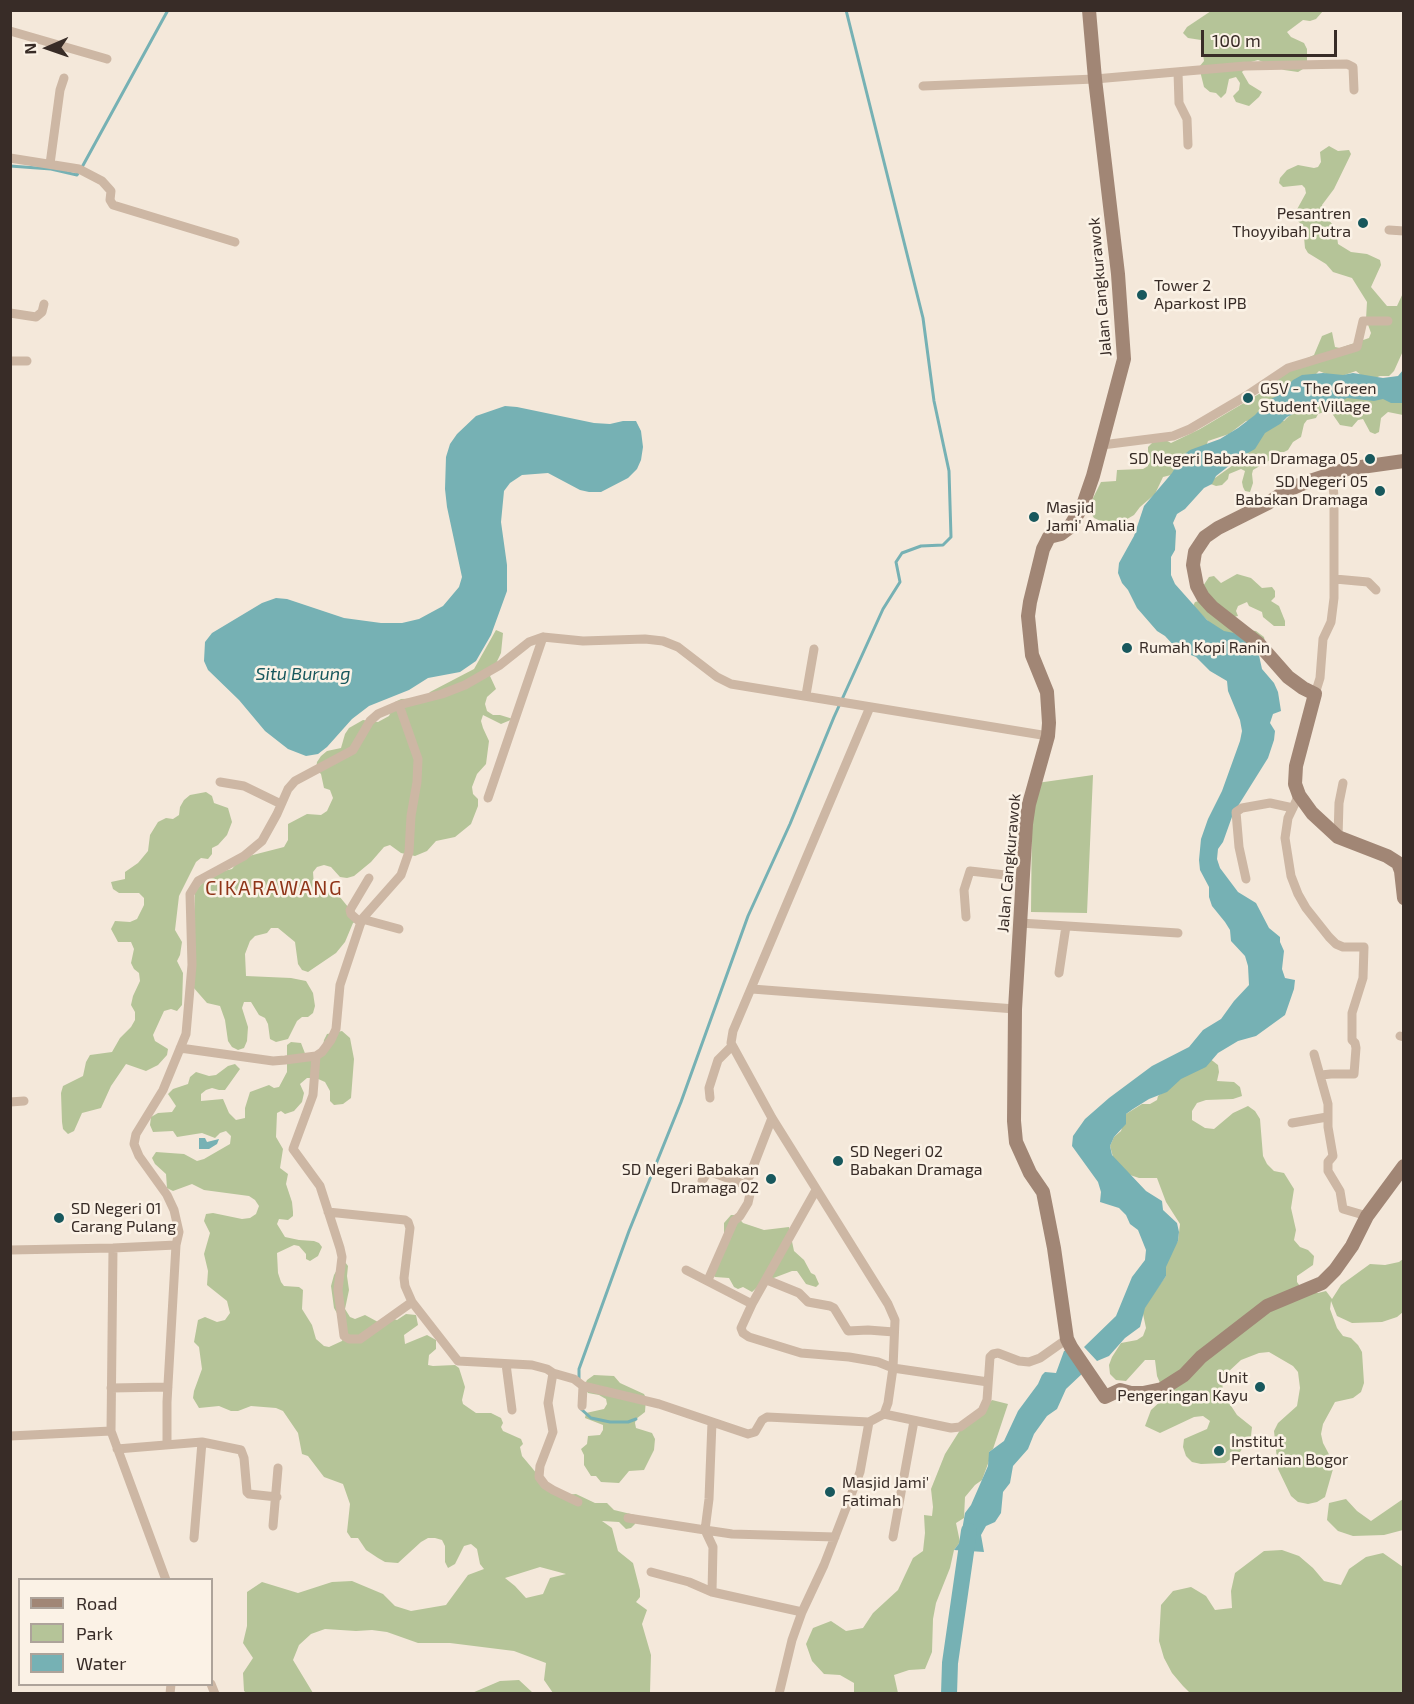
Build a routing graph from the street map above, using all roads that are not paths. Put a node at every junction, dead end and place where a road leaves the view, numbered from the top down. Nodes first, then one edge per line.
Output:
1 (1089, 10) edge
2 (10, 31) edge
3 (107, 59) dead end
4 (1178, 72) junction
5 (64, 78) dead end
6 (1095, 79) junction
7 (923, 86) dead end
8 (1354, 90) dead end
9 (1188, 145) dead end
10 (10, 158) edge
11 (51, 164) junction
12 (1389, 230) dead end
13 (1404, 231) edge
14 (235, 242) dead end
15 (44, 304) dead end
16 (10, 314) edge
17 (1388, 321) dead end
18 (10, 361) edge
19 (27, 361) dead end
20 (1102, 445) junction
21 (1404, 461) edge
22 (1332, 473) junction
23 (1335, 579) junction
24 (1376, 590) dead end
25 (543, 637) junction
26 (813, 649) dead end
27 (1315, 694) junction
28 (806, 695) junction
29 (399, 705) junction
30 (870, 707) junction
31 (1048, 736) junction
32 (220, 782) dead end
33 (1343, 783) dead end
34 (488, 798) dead end
35 (1296, 801) junction
36 (281, 804) junction
37 (1338, 837) junction
38 (1023, 877) junction
39 (369, 878) dead end
40 (1246, 879) dead end
41 (1404, 898) edge
42 (966, 917) dead end
43 (362, 921) junction
44 (1020, 923) junction
45 (1066, 926) junction
46 (399, 929) dead end
47 (1178, 933) dead end
48 (1059, 973) dead end
49 (752, 989) junction
50 (1015, 1009) junction
51 (732, 1046) junction
52 (180, 1048) junction
53 (1314, 1054) dead end
54 (316, 1056) junction
55 (1321, 1076) junction
56 (710, 1098) dead end
57 (24, 1101) dead end
58 (10, 1102) edge
59 (1328, 1117) junction
60 (772, 1118) junction
61 (1292, 1123) dead end
62 (1404, 1166) edge
63 (702, 1181) dead end
64 (746, 1185) junction
65 (816, 1190) junction
66 (328, 1212) junction
67 (1367, 1216) junction
68 (176, 1245) junction
69 (113, 1248) junction
70 (10, 1250) edge
71 (686, 1270) dead end
72 (708, 1280) junction
73 (767, 1280) junction
74 (412, 1302) junction
75 (752, 1304) junction
76 (894, 1332) junction
77 (1069, 1343) junction
78 (506, 1364) junction
79 (893, 1368) junction
80 (553, 1373) junction
81 (988, 1382) junction
82 (579, 1383) junction
83 (168, 1387) junction
84 (111, 1388) junction
85 (582, 1406) dead end
86 (512, 1410) dead end
87 (884, 1414) junction
88 (914, 1421) junction
89 (712, 1422) junction
90 (868, 1422) junction
91 (111, 1431) junction
92 (10, 1436) edge
93 (202, 1442) junction
94 (166, 1445) junction
95 (117, 1449) junction
96 (278, 1468) dead end
97 (277, 1497) junction
98 (578, 1502) dead end
99 (628, 1518) dead end
100 (273, 1526) dead end
101 (705, 1530) junction
102 (836, 1537) junction
103 (893, 1537) dead end
104 (194, 1538) dead end
105 (651, 1572) dead end
106 (165, 1578) edge
107 (712, 1592) junction
108 (802, 1612) junction
109 (781, 1693) edge

1 - 6 street, Jalan Cangkurawok
2 - 3 street
4 - 6 street
4 - 8 street
4 - 9 street
5 - 11 street
6 - 7 street
6 - 20 street, Jalan Cangkurawok
10 - 11 street
11 - 14 street
12 - 13 street
15 - 16 street
17 - 20 street
18 - 19 street
20 - 31 street, Jalan Cangkurawok
21 - 22 street
22 - 23 street
22 - 27 street
23 - 24 street
23 - 27 street
25 - 28 street
25 - 29 street
25 - 34 street
26 - 28 street
27 - 35 street
28 - 30 street
29 - 36 street
29 - 43 street
30 - 31 street
30 - 49 street
31 - 38 street, Jalan Cangkurawok
32 - 36 street
33 - 37 street
35 - 37 street
35 - 40 street
35 - 55 street
36 - 52 street
37 - 41 street
38 - 42 street
38 - 44 street, Jalan Cangkurawok
39 - 43 street
43 - 46 street
43 - 54 street
44 - 45 street
44 - 50 street, Jalan Cangkurawok
45 - 47 street
45 - 48 street
49 - 50 street
49 - 51 street
50 - 77 street, Jalan Cangkurawok
51 - 56 street
51 - 60 street
52 - 54 street
52 - 68 street
53 - 55 street
54 - 66 street
55 - 59 street
57 - 58 street
59 - 61 street
59 - 67 street
60 - 64 street
60 - 65 street
62 - 67 street
63 - 64 street
64 - 72 street
65 - 73 street
65 - 76 street
66 - 74 street
66 - 74 street
67 - 77 street
68 - 69 street
68 - 83 street
69 - 70 street
69 - 84 street
71 - 72 street
72 - 75 street
73 - 75 street
73 - 76 street
74 - 78 street
75 - 79 street
76 - 79 street
77 - 81 street
78 - 80 street
78 - 86 street
79 - 81 street
79 - 87 street
80 - 82 street
80 - 98 street
81 - 88 street
82 - 85 street
82 - 89 street
83 - 84 street
83 - 94 street
84 - 91 street
87 - 88 street
87 - 90 street
88 - 103 street
89 - 90 street
89 - 101 street
90 - 102 street
91 - 92 street
91 - 95 street
93 - 94 street
93 - 97 street
93 - 104 street
94 - 95 street
95 - 106 street
96 - 97 street
97 - 100 street
99 - 101 street
101 - 102 street
101 - 107 street
102 - 108 street
105 - 107 street
107 - 108 street
108 - 109 street

